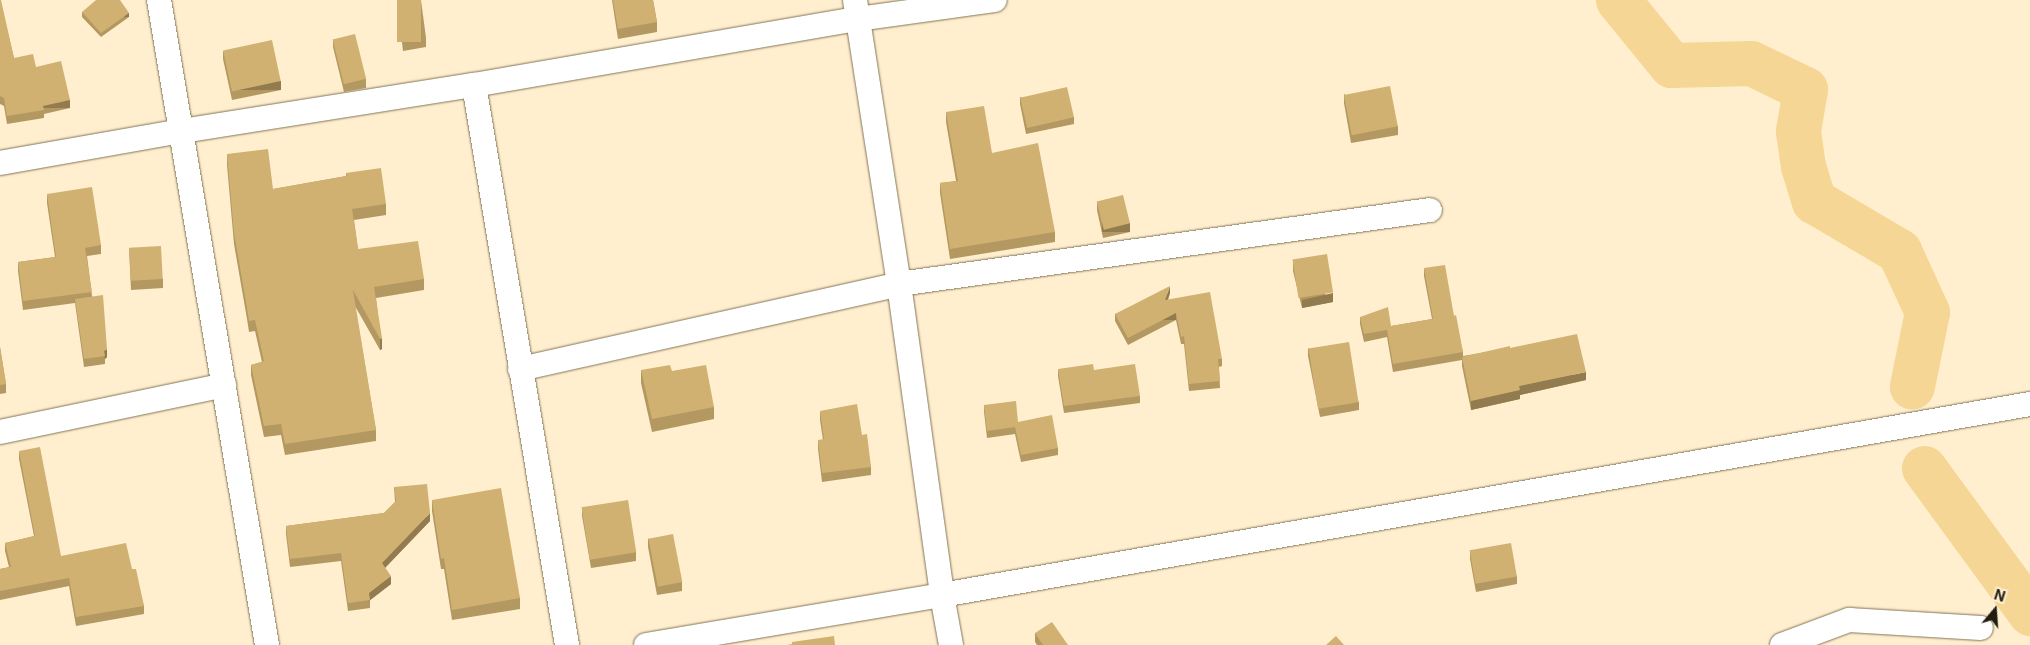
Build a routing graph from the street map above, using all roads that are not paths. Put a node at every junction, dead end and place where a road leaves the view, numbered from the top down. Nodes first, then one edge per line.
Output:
1 (159, 0) edge
2 (995, 0) edge
3 (857, 10) edge
4 (474, 85) junction
5 (182, 130) junction
6 (0, 163) edge
7 (1430, 210) dead end
8 (899, 284) junction
9 (520, 369) junction
10 (224, 385) junction
11 (2030, 404) edge
12 (0, 432) edge
13 (942, 595) junction
14 (1981, 628) dead end
15 (267, 645) edge
16 (567, 645) edge
17 (646, 645) edge
18 (951, 645) edge
19 (1782, 645) edge

1 - 5 street
2 - 3 street
3 - 4 street
3 - 8 street
4 - 5 street
4 - 9 street
5 - 6 street
5 - 10 street
7 - 8 street
8 - 9 street
8 - 13 street
9 - 16 street
10 - 12 street
10 - 15 street
11 - 13 street
13 - 17 street
13 - 18 street
14 - 19 street

